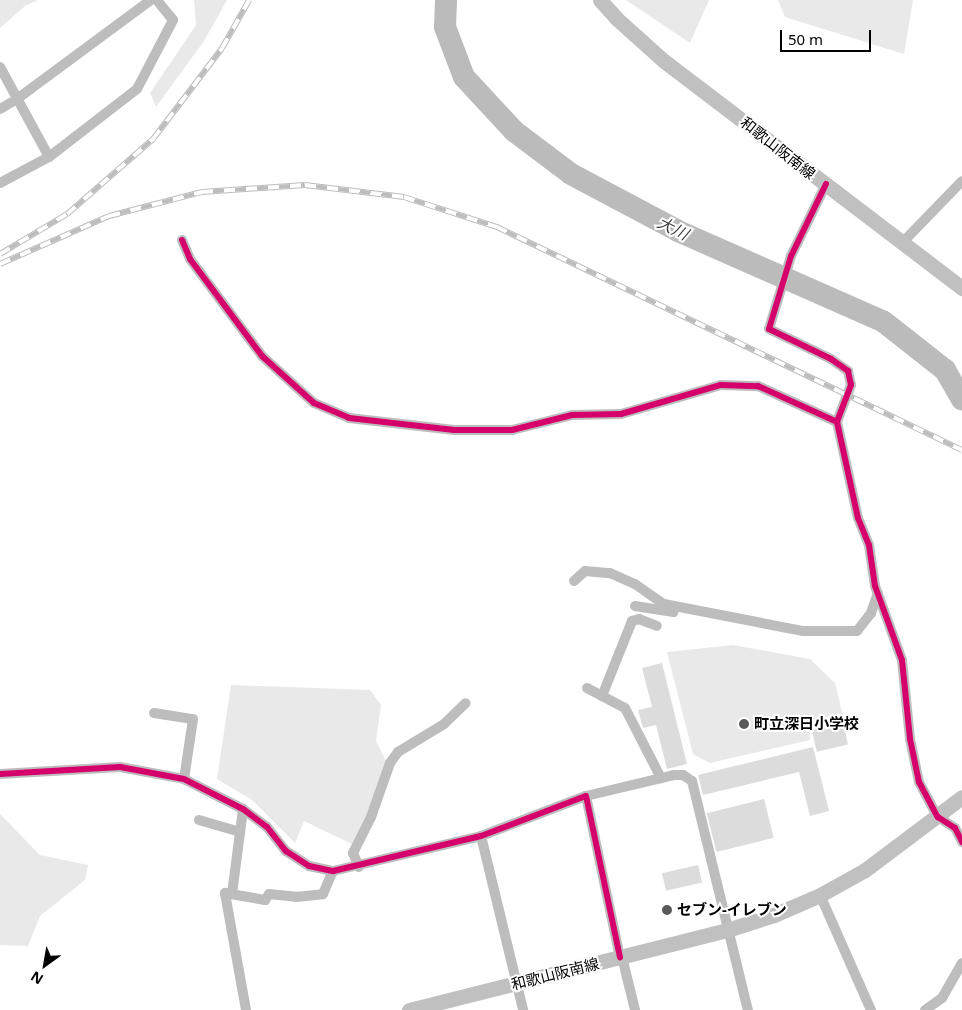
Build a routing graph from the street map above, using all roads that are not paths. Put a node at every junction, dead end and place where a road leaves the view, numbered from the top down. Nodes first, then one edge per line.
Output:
1 (151, 0) edge
2 (157, 0) edge
3 (600, 0) edge
4 (0, 66) edge
5 (17, 99) junction
6 (0, 108) edge
7 (49, 158) junction
8 (962, 181) edge
9 (0, 183) edge
10 (826, 184) junction
11 (182, 240) dead end
12 (902, 243) junction
13 (962, 288) edge
14 (836, 422) junction
15 (574, 582) dead end
16 (878, 593) junction
17 (636, 606) dead end
18 (699, 610) junction
19 (657, 626) dead end
20 (587, 688) dead end
21 (602, 696) junction
22 (466, 703) dead end
23 (154, 713) dead end
24 (0, 774) edge
25 (661, 778) junction
26 (184, 779) junction
27 (586, 796) junction
28 (962, 797) edge
29 (243, 808) junction
30 (938, 817) junction
31 (199, 820) dead end
32 (240, 832) junction
33 (481, 836) junction
34 (962, 842) edge
35 (359, 867) junction
36 (333, 871) junction
37 (232, 894) junction
38 (820, 896) junction
39 (727, 930) junction
40 (621, 957) junction
41 (962, 963) edge
42 (516, 984) junction
43 (246, 1010) edge
44 (409, 1010) edge
45 (523, 1010) edge
46 (635, 1010) edge
47 (748, 1010) edge
48 (871, 1010) edge
49 (926, 1010) edge

1 - 5 street
2 - 7 street
3 - 10 main road, 和歌山阪南線
4 - 5 street
5 - 6 street
5 - 7 street
7 - 9 street
8 - 12 street
10 - 12 main road, 和歌山阪南線
10 - 14 street
11 - 14 street
12 - 13 main road, 和歌山阪南線
14 - 16 street
15 - 18 street
16 - 18 street
16 - 30 street
17 - 18 street
19 - 21 street
20 - 21 street
21 - 25 street
22 - 35 street
23 - 26 street
24 - 26 street
25 - 27 street
25 - 39 street
26 - 29 street
27 - 33 street
27 - 40 street
28 - 30 main road, 和歌山阪南線
29 - 32 street
29 - 36 street
30 - 34 street
30 - 38 main road, 和歌山阪南線
31 - 32 street
32 - 37 street
33 - 35 street
33 - 42 street
35 - 36 street
36 - 37 street
37 - 43 street
38 - 39 main road, 和歌山阪南線
38 - 48 street
39 - 40 main road, 和歌山阪南線
39 - 47 street
40 - 42 main road, 和歌山阪南線
40 - 46 street
41 - 49 street
42 - 44 main road, 和歌山阪南線
42 - 45 street

